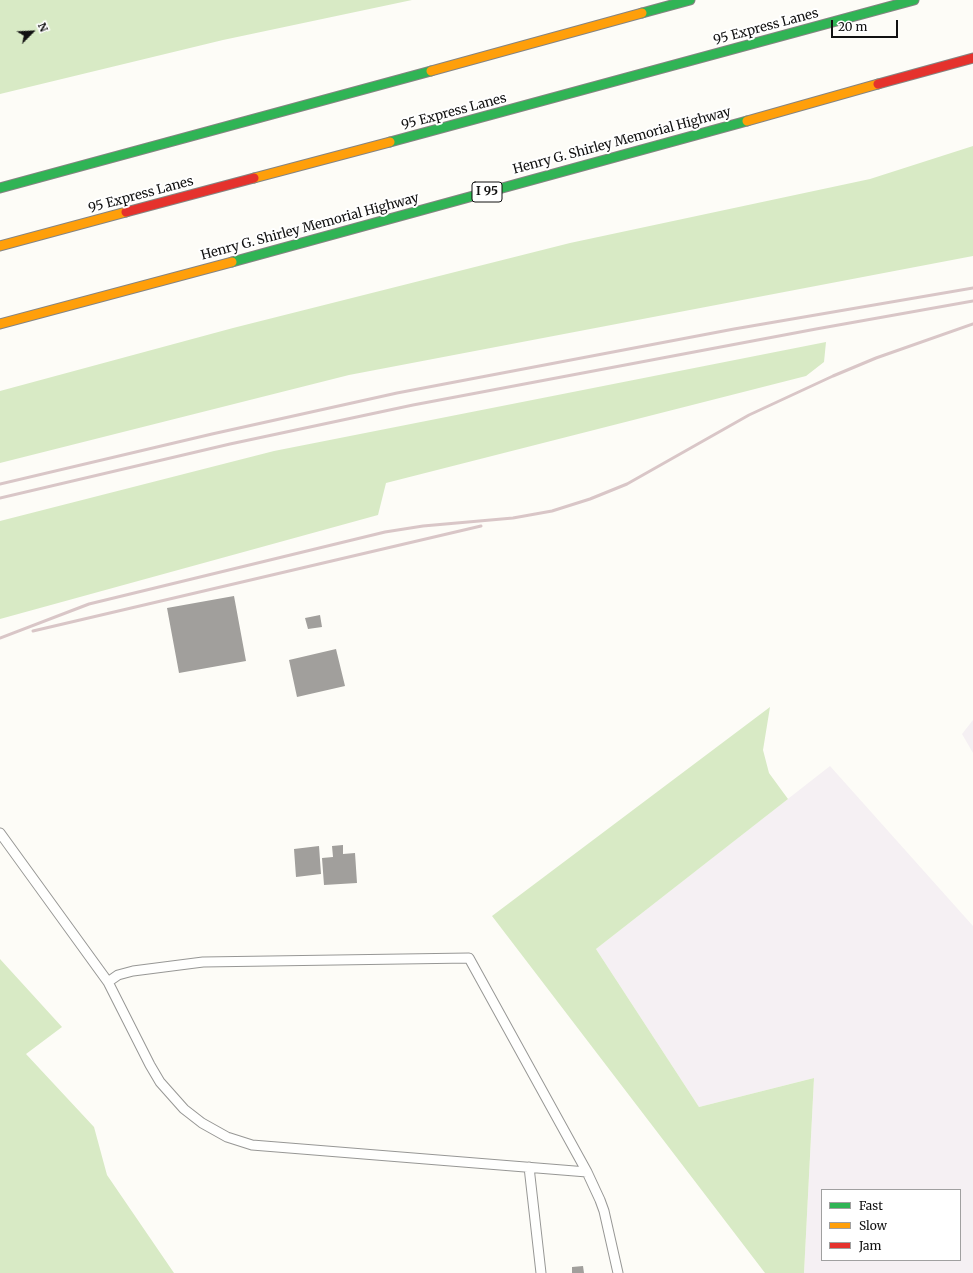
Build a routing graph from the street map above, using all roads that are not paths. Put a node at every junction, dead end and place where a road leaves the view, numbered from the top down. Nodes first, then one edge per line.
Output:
1 (690, 0) edge
2 (914, 0) edge
3 (973, 58) edge
4 (0, 188) edge
5 (0, 246) edge
6 (0, 324) edge
7 (0, 833) edge
8 (108, 982) junction
9 (529, 1168) junction
10 (587, 1172) junction
11 (540, 1273) edge
12 (618, 1273) edge

1 - 4 highway
2 - 5 highway, 95 Express Lanes
3 - 6 highway, Henry G. Shirley Memorial Highway / I 95
7 - 8 lane
8 - 9 lane
8 - 10 lane
9 - 10 lane
9 - 11 lane
10 - 12 lane

